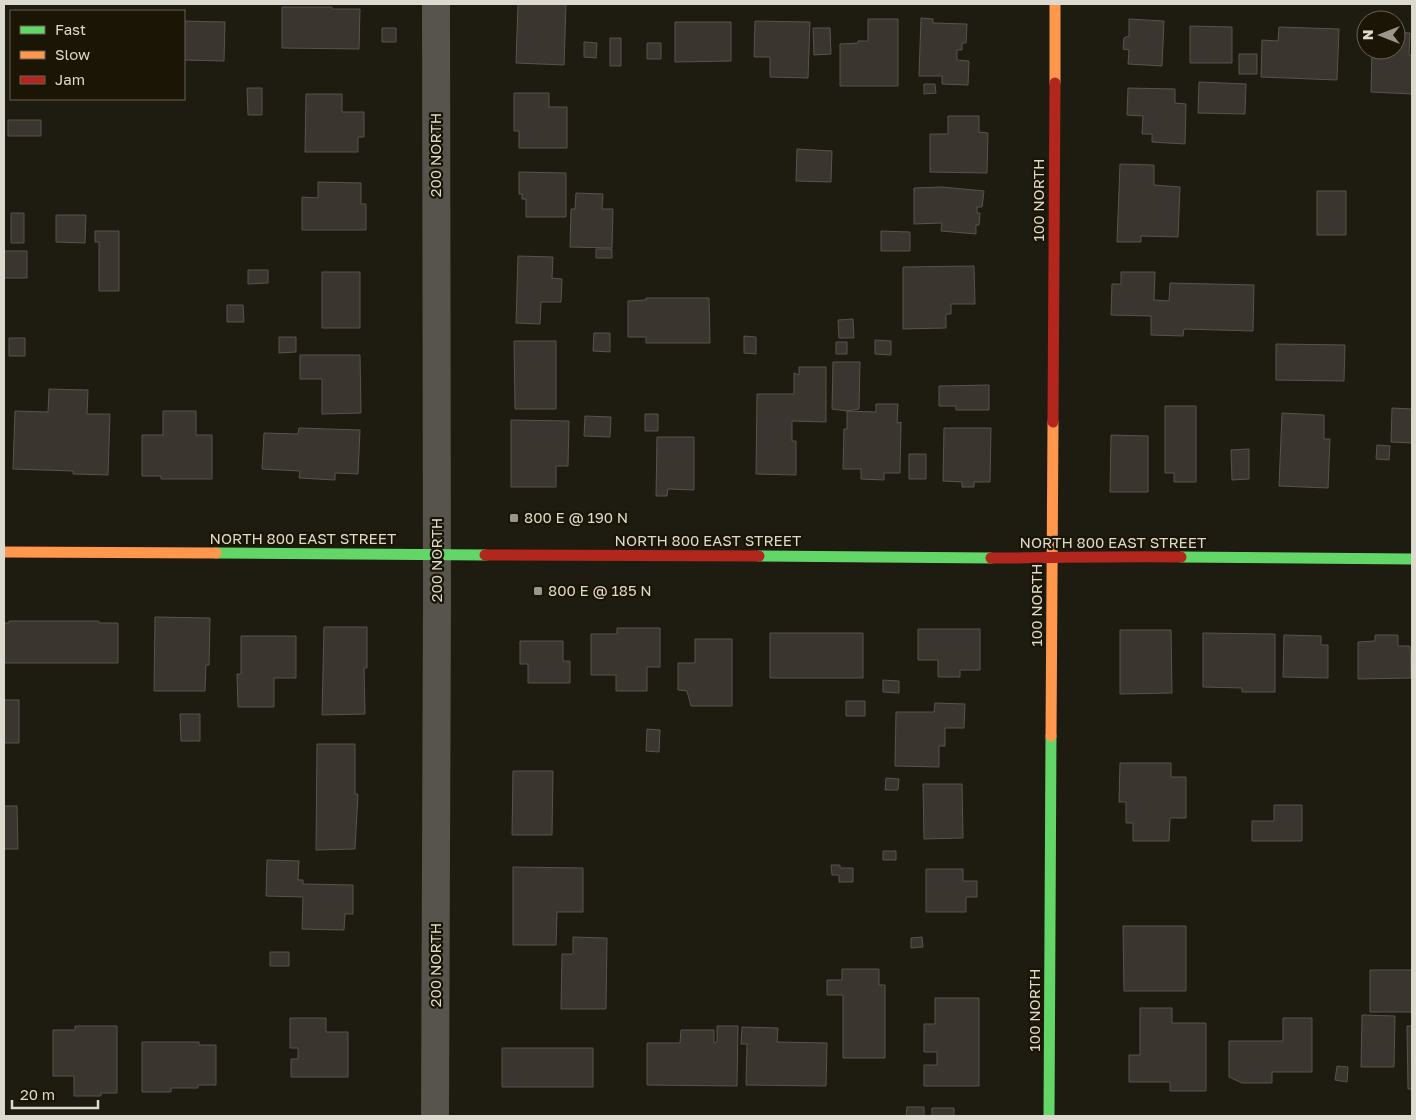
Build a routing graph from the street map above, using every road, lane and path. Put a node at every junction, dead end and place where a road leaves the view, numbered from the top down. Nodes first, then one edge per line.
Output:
1 (436, 4) edge
2 (1055, 4) edge
3 (4, 552) edge
4 (437, 555) junction
5 (1052, 558) junction
6 (1412, 559) edge
7 (435, 1116) edge
8 (1049, 1116) edge

1 - 4 street, 200 NORTH
2 - 5 street, 100 NORTH
3 - 4 street, NORTH 800 EAST STREET
4 - 5 street, NORTH 800 EAST STREET
4 - 7 street, 200 NORTH
5 - 6 street, NORTH 800 EAST STREET
5 - 8 street, 100 NORTH

